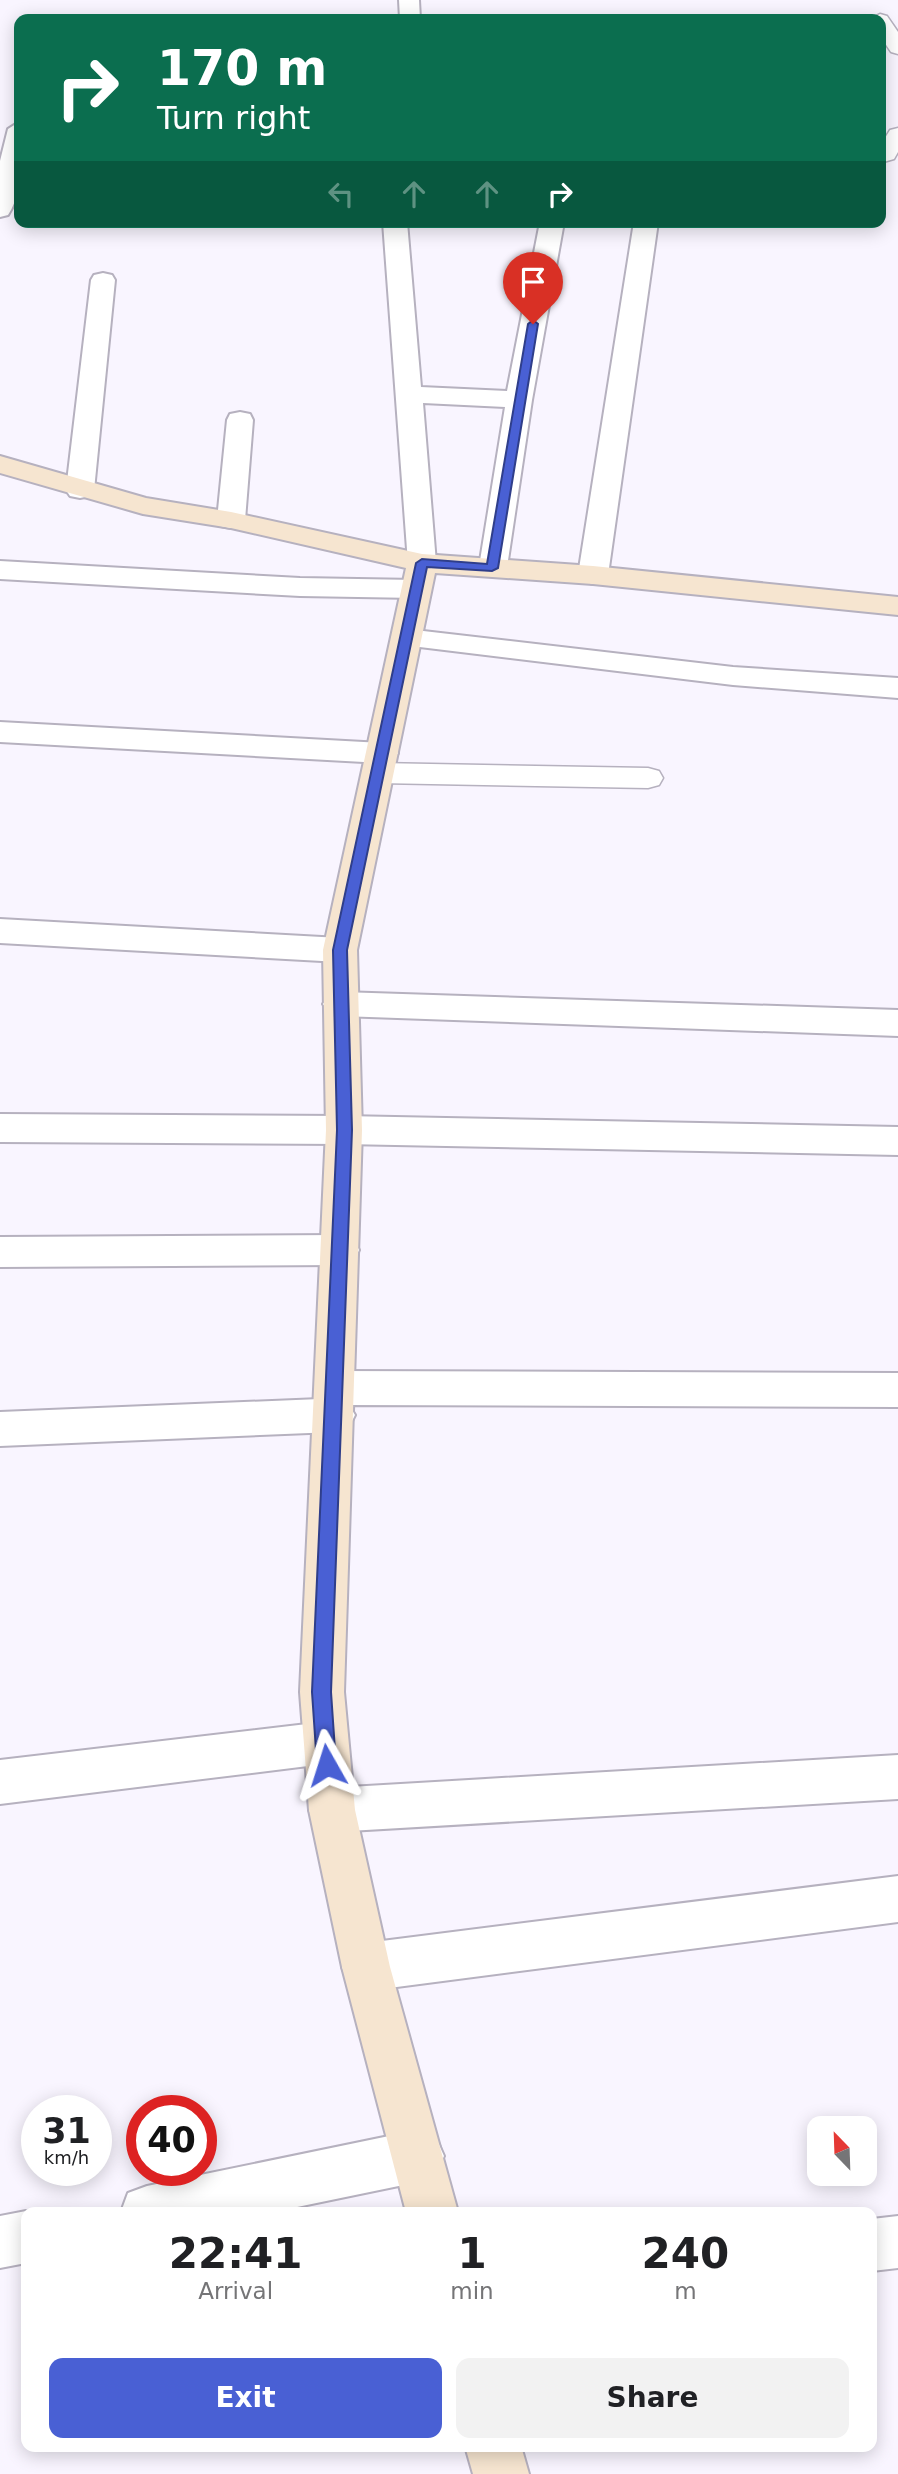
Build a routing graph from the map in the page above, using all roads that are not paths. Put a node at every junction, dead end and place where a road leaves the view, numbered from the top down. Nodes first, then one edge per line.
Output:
1 (886, 29) edge
2 (898, 48) edge
3 (898, 135) edge
4 (14, 150) edge
5 (886, 153) edge
6 (0, 210) edge
7 (394, 228) edge
8 (551, 228) edge
9 (645, 228) edge
10 (103, 280) dead end
11 (408, 394) junction
12 (519, 400) junction
13 (240, 420) dead end
14 (0, 464) edge
15 (80, 490) junction
16 (232, 520) junction
17 (492, 568) junction
18 (0, 570) edge
19 (593, 575) junction
20 (419, 576) junction
21 (898, 606) edge
22 (406, 638) junction
23 (898, 688) edge
24 (0, 732) edge
25 (380, 763) junction
26 (649, 778) dead end
27 (0, 931) edge
28 (340, 950) junction
29 (341, 1004) junction
30 (898, 1023) edge
31 (0, 1128) edge
32 (344, 1130) junction
33 (898, 1141) edge
34 (340, 1250) junction
35 (0, 1252) edge
36 (898, 1390) edge
37 (335, 1401) junction
38 (0, 1429) edge
39 (324, 1743) junction
40 (898, 1777) edge
41 (0, 1782) edge
42 (332, 1810) junction
43 (898, 1899) edge
44 (366, 1967) junction
45 (418, 2156) junction
46 (171, 2207) edge
47 (431, 2207) edge
48 (21, 2238) edge
49 (0, 2242) edge
50 (898, 2242) edge
51 (877, 2244) edge
52 (495, 2452) edge
53 (501, 2474) edge

1 - 2 lane
3 - 5 lane
4 - 6 street
7 - 11 street
8 - 12 street
9 - 19 street
10 - 15 street
11 - 12 street
11 - 20 street
12 - 17 street
13 - 16 street
14 - 15 street
15 - 16 street
16 - 20 street
17 - 19 street
17 - 20 street
18 - 20 street
19 - 21 street
20 - 22 street
22 - 23 street
22 - 25 street
24 - 25 street
25 - 26 lane
25 - 28 street
27 - 28 street
28 - 29 street
29 - 30 street
29 - 32 street
31 - 32 street
32 - 33 street
32 - 34 street
34 - 35 street
34 - 37 street
36 - 37 street
37 - 38 street
37 - 39 street
39 - 41 street
39 - 42 street
40 - 42 street
42 - 44 street
43 - 44 street
44 - 45 street
45 - 46 street
45 - 47 street
48 - 49 street
50 - 51 street
52 - 53 street

